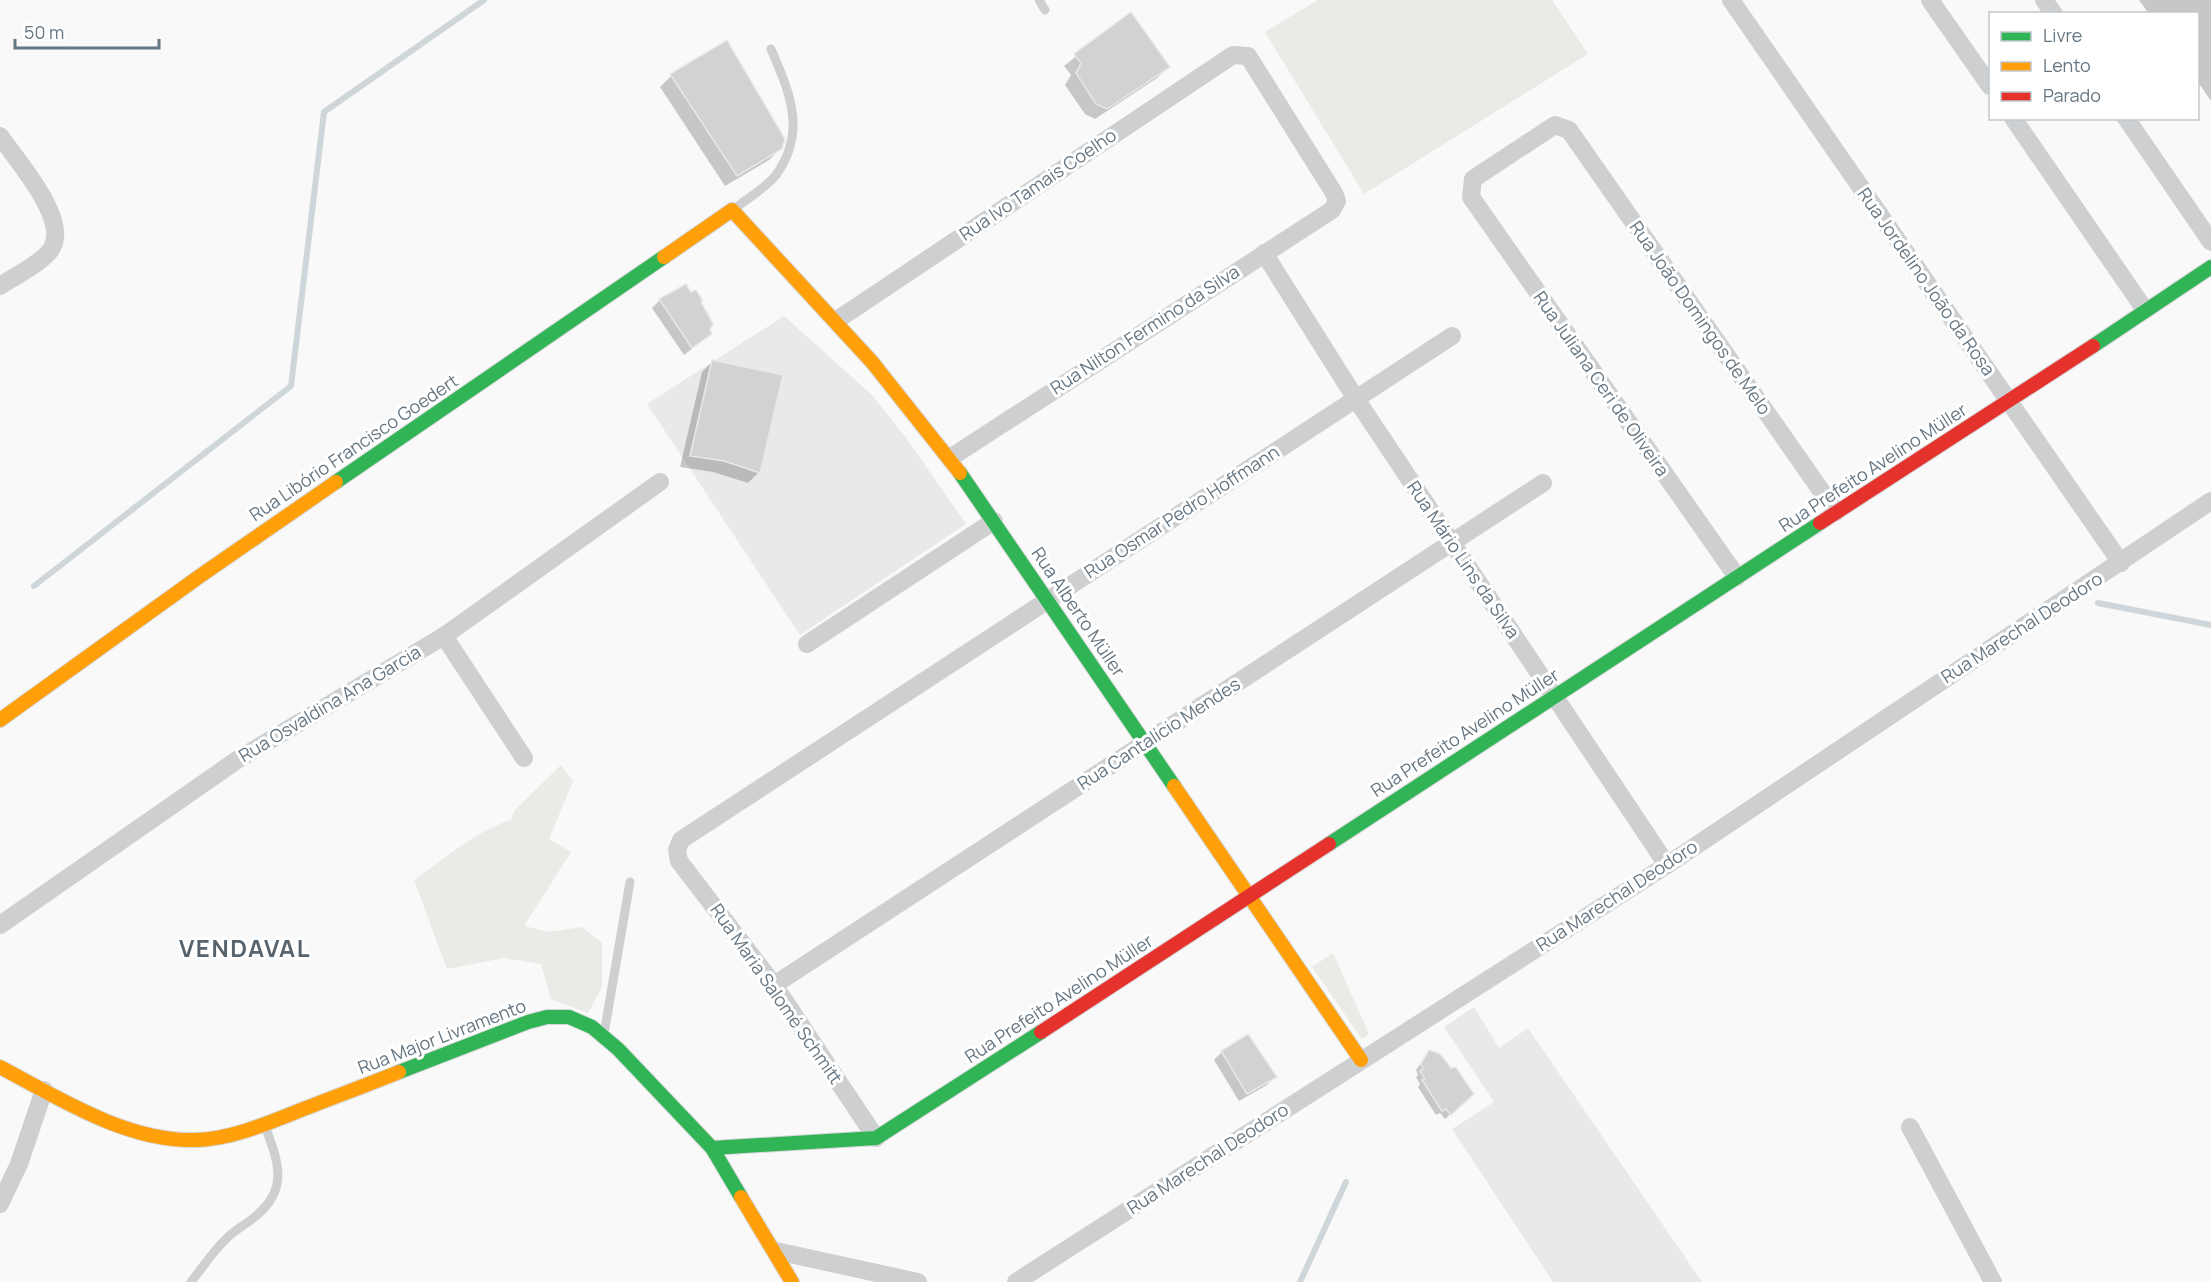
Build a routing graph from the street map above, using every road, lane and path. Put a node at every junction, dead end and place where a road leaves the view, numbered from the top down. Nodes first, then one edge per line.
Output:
1 (1039, 0) edge
2 (1731, 0) edge
3 (1930, 0) edge
4 (1044, 10) dead end
5 (771, 49) dead end
6 (1989, 86) edge
7 (2014, 120) edge
8 (2127, 120) edge
9 (0, 136) edge
10 (1471, 189) joint
11 (1336, 201) joint
12 (732, 210) junction
13 (2211, 242) edge
14 (1264, 253) junction
15 (2211, 267) edge
16 (0, 286) edge
17 (2145, 310) junction
18 (837, 320) junction
19 (1452, 336) dead end
20 (1356, 399) junction
21 (2009, 402) junction
22 (950, 458) junction
23 (660, 482) dead end
24 (1543, 483) dead end
25 (2211, 501) edge
26 (1836, 512) junction
27 (994, 521) junction
28 (1452, 543) junction
29 (2121, 563) junction
30 (1737, 577) junction
31 (1048, 600) junction
32 (444, 636) junction
33 (807, 644) dead end
34 (1554, 697) junction
35 (0, 720) edge
36 (1145, 743) junction
37 (524, 758) dead end
38 (677, 850) joint
39 (1667, 865) junction
40 (630, 882) dead end
41 (1249, 896) junction
42 (0, 925) edge
43 (774, 985) junction
44 (604, 1036) junction
45 (1360, 1060) junction
46 (0, 1067) edge
47 (44, 1090) junction
48 (265, 1124) junction
49 (1910, 1127) dead end
50 (876, 1138) junction
51 (712, 1148) junction
52 (0, 1204) edge
53 (776, 1251) junction
54 (191, 1282) edge
55 (792, 1282) edge
56 (918, 1282) edge
57 (1016, 1282) edge
58 (1993, 1282) edge

1 - 4 lane
2 - 21 street, Rua Jordelino João da Rosa
3 - 6 street
5 - 12 lane
7 - 17 street
8 - 13 street
9 - 16 street
10 - 26 street, Rua João Domingos de Melo
10 - 30 street, Rua Juliana Ceri de Oliveira
11 - 14 street, Rua Nilton Fermino da Silva
11 - 18 street, Rua Ivo Tamais Coelho
12 - 18 street, Rua Alberto Müller
12 - 35 street, Rua Libório Francisco Goedert
14 - 20 street, Rua Mário Lins da Silva
14 - 22 street, Rua Nilton Fermino da Silva
15 - 17 street, Rua Prefeito Avelino Müller
17 - 21 street, Rua Prefeito Avelino Müller
18 - 22 street, Rua Alberto Müller
19 - 20 street, Rua Osmar Pedro Hoffmann
20 - 28 street, Rua Mário Lins da Silva
20 - 31 street, Rua Osmar Pedro Hoffmann
21 - 26 street, Rua Prefeito Avelino Müller
21 - 29 street, Rua Jordelino João da Rosa
22 - 27 street, Rua Alberto Müller
23 - 32 street, Rua Osvaldina Ana Garcia
24 - 28 street, Rua Cantalício Mendes
25 - 29 street, Rua Marechal Deodoro
26 - 30 street, Rua Prefeito Avelino Müller
27 - 31 street, Rua Alberto Müller
27 - 33 street
28 - 34 street, Rua Mário Lins da Silva
28 - 36 street, Rua Cantalício Mendes
29 - 39 street, Rua Marechal Deodoro
30 - 34 street, Rua Prefeito Avelino Müller
31 - 36 street, Rua Alberto Müller
31 - 38 street, Rua Osmar Pedro Hoffmann
32 - 37 street
32 - 42 street, Rua Osvaldina Ana Garcia
34 - 39 street, Rua Mário Lins da Silva
34 - 41 street, Rua Prefeito Avelino Müller
36 - 41 street, Rua Alberto Müller
36 - 43 street, Rua Cantalício Mendes
38 - 43 street, Rua Maria Salomé Schmitt
39 - 45 street, Rua Marechal Deodoro
40 - 44 lane
41 - 45 street, Rua Alberto Müller
41 - 50 street, Rua Prefeito Avelino Müller
43 - 50 street, Rua Maria Salomé Schmitt
44 - 48 street, Rua Major Livramento
44 - 51 street, Rua Major Livramento
45 - 57 street, Rua Marechal Deodoro
46 - 47 street, Rua Major Livramento
47 - 48 street, Rua Major Livramento
47 - 52 street
48 - 54 lane
49 - 58 street
50 - 51 street, Rua Prefeito Avelino Müller
51 - 53 street, Rua Major Livramento
53 - 55 street, Rua Major Livramento
53 - 56 street

